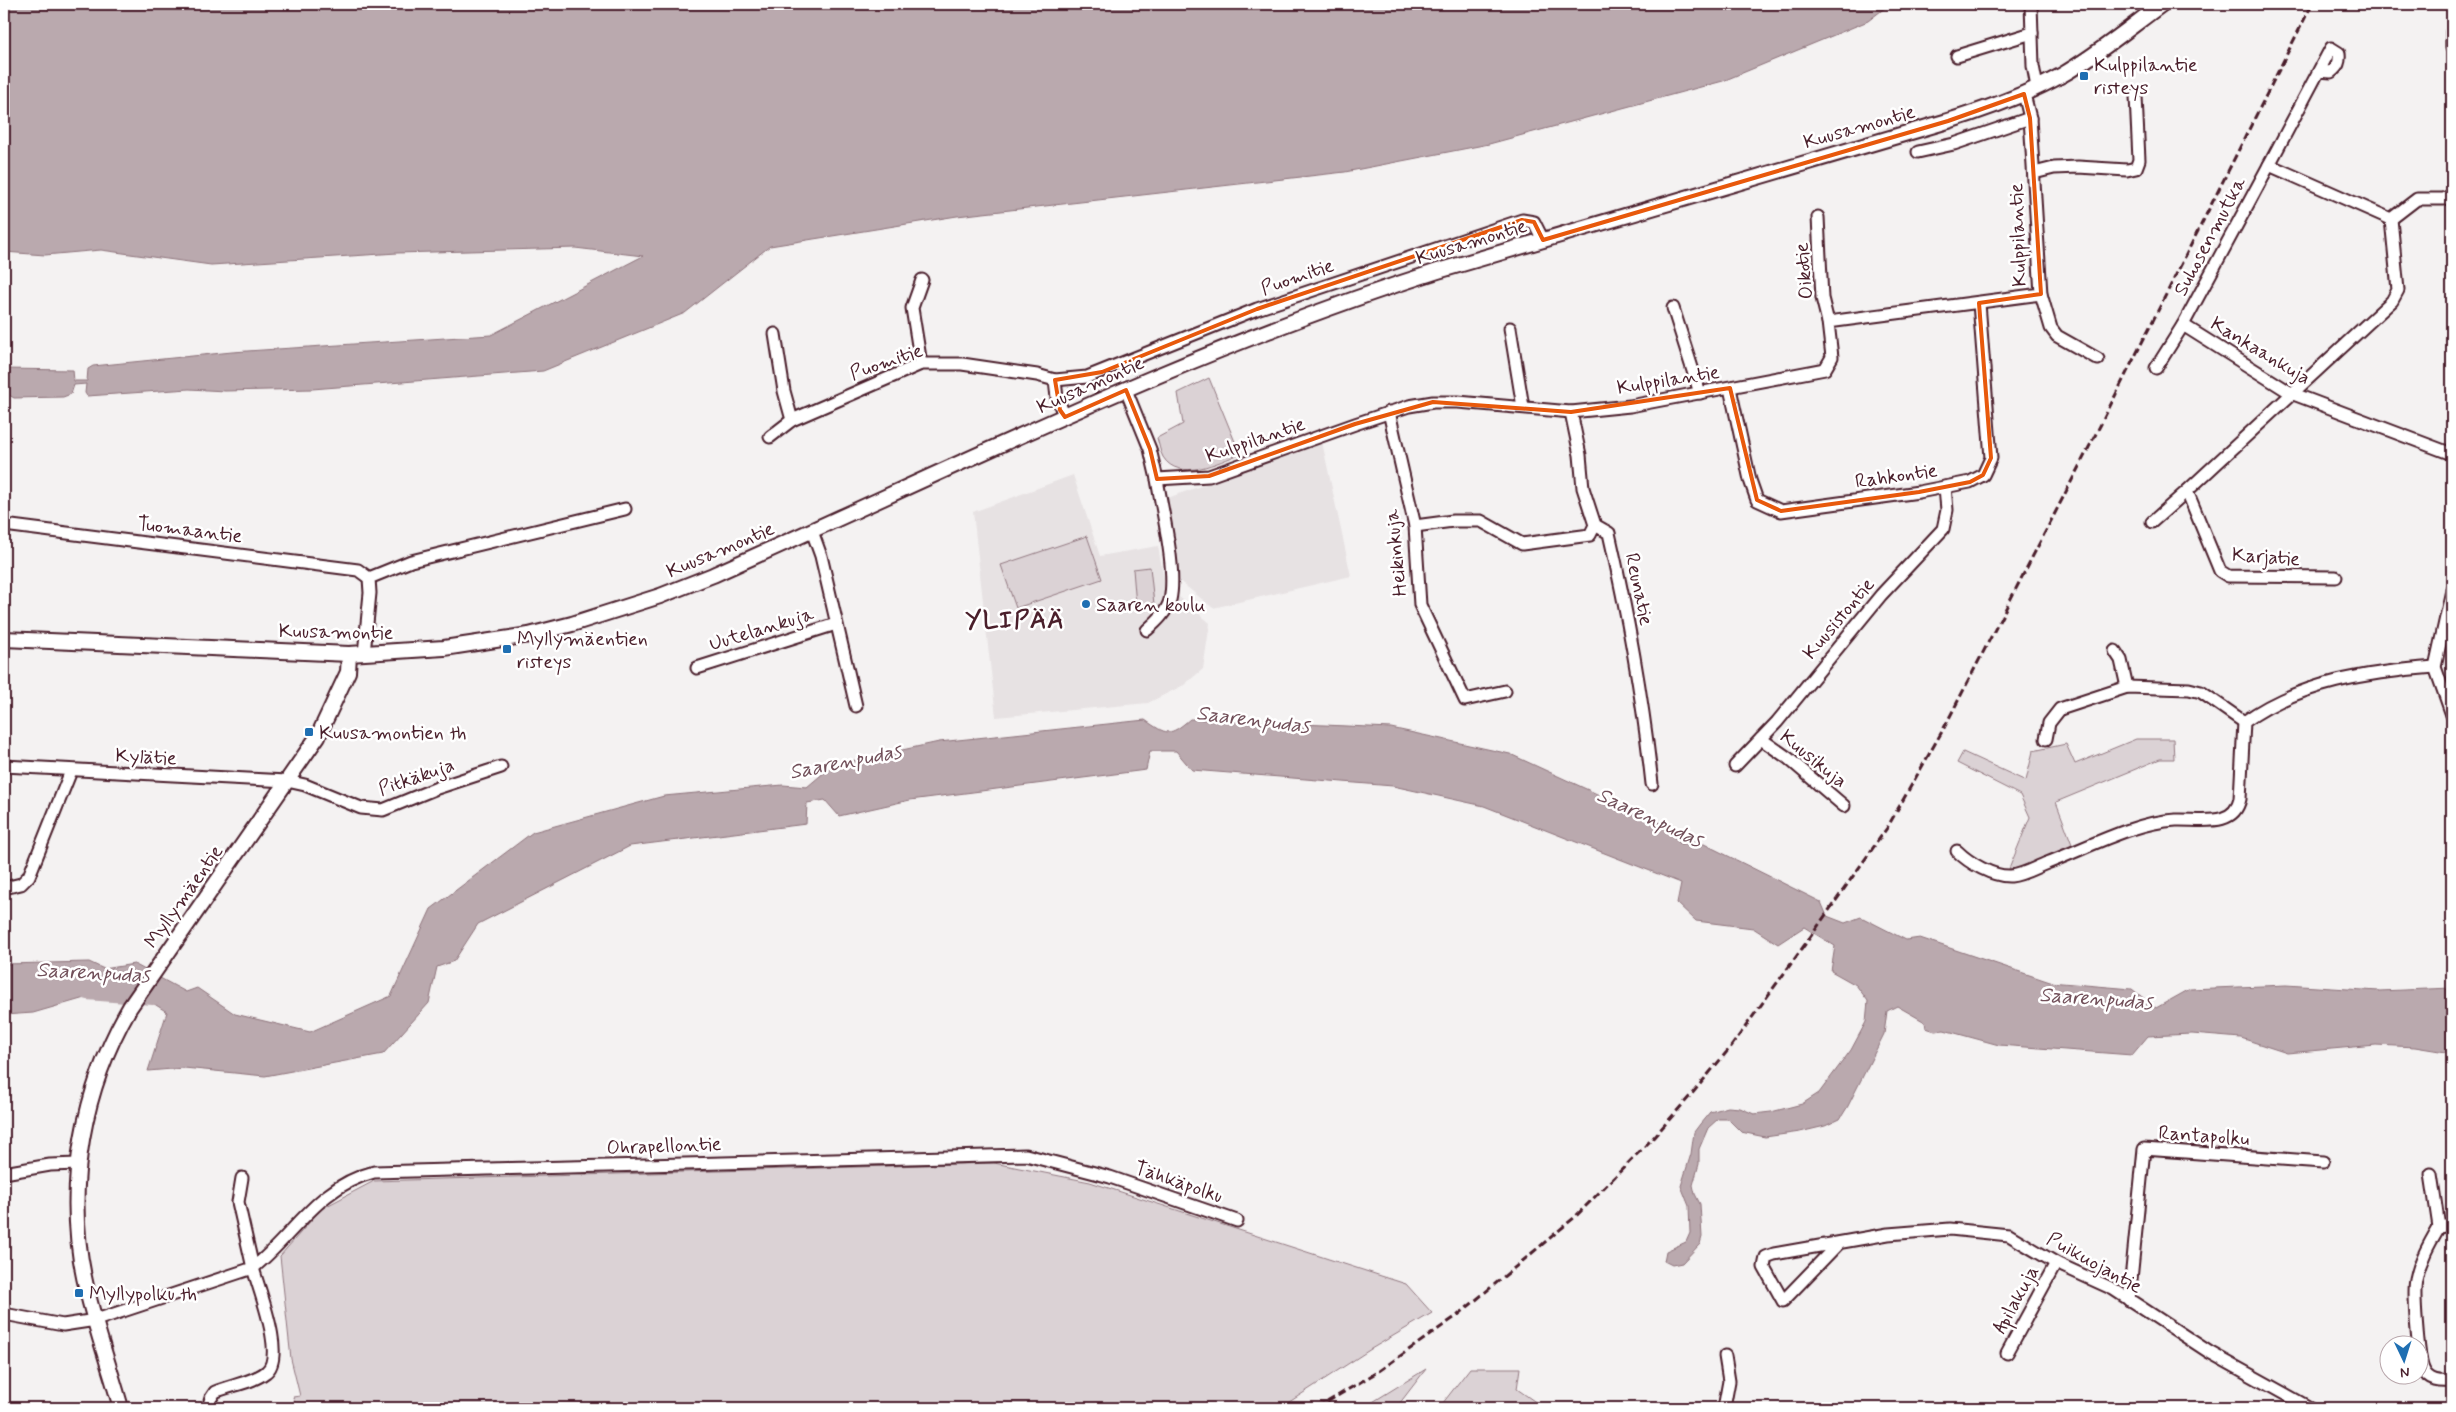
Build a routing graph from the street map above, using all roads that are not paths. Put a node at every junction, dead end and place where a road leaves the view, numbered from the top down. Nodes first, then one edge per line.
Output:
1 (2031, 4) edge
2 (2162, 4) edge
3 (2452, 31) edge
4 (2032, 33) junction
5 (2452, 47) edge
6 (1957, 56) dead end
7 (2319, 71) dead end
8 (2038, 87) junction
9 (2024, 94) junction
10 (2136, 96) dead end
11 (2030, 118) junction
12 (1918, 152) dead end
13 (2269, 165) junction
14 (2034, 173) junction
15 (2452, 195) edge
16 (1818, 218) dead end
17 (2391, 219) junction
18 (1543, 240) junction
19 (922, 280) dead end
20 (2042, 294) junction
21 (1979, 303) junction
22 (1673, 308) dead end
23 (1828, 322) junction
24 (2183, 324) junction
25 (1510, 328) dead end
26 (775, 334) dead end
27 (2098, 359) dead end
28 (921, 364) junction
29 (2156, 368) dead end
30 (1055, 380) junction
31 (1730, 388) junction
32 (1126, 390) junction
33 (1700, 393) junction
34 (2290, 393) junction
35 (1523, 407) junction
36 (1389, 412) junction
37 (1571, 412) junction
38 (1065, 417) junction
39 (792, 420) junction
40 (770, 436) dead end
41 (2452, 454) edge
42 (1157, 479) junction
43 (1945, 487) junction
44 (2187, 490) junction
45 (625, 509) dead end
46 (2152, 522) dead end
47 (4, 525) edge
48 (1595, 525) junction
49 (1416, 526) junction
50 (812, 531) junction
51 (369, 578) junction
52 (2336, 578) dead end
53 (2452, 590) edge
54 (836, 624) junction
55 (1147, 630) dead end
56 (4, 638) edge
57 (2115, 651) dead end
58 (349, 654) junction
59 (364, 654) junction
60 (2435, 667) junction
61 (697, 668) dead end
62 (2127, 687) junction
63 (1505, 691) dead end
64 (856, 706) dead end
65 (2452, 715) edge
66 (2244, 722) junction
67 (1761, 739) junction
68 (2046, 739) dead end
69 (4, 766) edge
70 (1735, 766) dead end
71 (501, 767) dead end
72 (71, 771) junction
73 (287, 781) junction
74 (1652, 784) dead end
75 (1844, 806) dead end
76 (1957, 851) dead end
77 (4, 888) edge
78 (2323, 1162) dead end
79 (78, 1164) junction
80 (4, 1173) edge
81 (2431, 1174) dead end
82 (1110, 1177) joint
83 (242, 1178) dead end
84 (1237, 1221) dead end
85 (2452, 1225) edge
86 (2439, 1227) junction
87 (1839, 1243) junction
88 (2056, 1263) junction
89 (253, 1268) junction
90 (2130, 1300) junction
91 (4, 1314) edge
92 (96, 1320) junction
93 (2007, 1353) dead end
94 (1725, 1356) dead end
95 (2452, 1381) edge
96 (121, 1408) edge
97 (208, 1408) edge
98 (1724, 1408) edge
99 (2310, 1408) edge

1 - 4 street
2 - 8 main road, Kuusamontie
3 - 5 street
4 - 6 street
4 - 8 street
7 - 13 street, Suhosenmutka
8 - 9 main road, Kuusamontie
9 - 11 street, Kulppilantie
9 - 18 main road, Kuusamontie
10 - 14 street
11 - 12 street
11 - 14 street, Kulppilantie
13 - 17 street, Suhosenmutka
13 - 24 street, Suhosenmutka
14 - 20 street, Kulppilantie
15 - 17 street
16 - 23 street, Oikotie
17 - 34 street
18 - 30 street, Puomitie
18 - 32 main road, Kuusamontie
19 - 28 street
20 - 21 street, Kulppilantie
20 - 27 street
21 - 23 street, Kulppilantie
21 - 43 street, Rahkontie
22 - 33 street
23 - 31 street, Kulppilantie
24 - 29 street, Kankaankuja
24 - 34 street, Kankaankuja
25 - 35 street
26 - 39 street
28 - 30 street, Puomitie
28 - 39 street, Puomitie
30 - 38 street
31 - 33 street, Kulppilantie
31 - 43 street, Rahkontie
32 - 38 main road, Kuusamontie
32 - 42 street
33 - 37 street, Kulppilantie
34 - 41 street, Kankaankuja
34 - 44 street
35 - 36 street, Kulppilantie
35 - 37 street, Kulppilantie
36 - 42 street, Kulppilantie
36 - 49 street, Heikinkuja
37 - 48 street, Reunatie
38 - 50 main road, Kuusamontie
39 - 40 street, Puomitie
42 - 55 street
43 - 67 street, Kuusistontie
44 - 46 street
44 - 52 street, Karjatie
45 - 51 street
47 - 51 street, Tuomaantie
48 - 49 street
48 - 74 street, Reunatie
49 - 63 street, Heikinkuja
50 - 54 street, Uutelankuja
50 - 59 main road, Kuusamontie
51 - 59 street
53 - 60 street
54 - 61 street, Uutelankuja
54 - 64 street, Uutelankuja
56 - 58 main road, Kuusamontie
57 - 62 street
58 - 59 main road, Kuusamontie
58 - 73 main road, Myllymäentie
60 - 65 street
60 - 66 street
62 - 66 street
62 - 68 street
66 - 76 street
67 - 70 street, Kuusistontie
67 - 75 street, Kuusikuja
69 - 72 street, Kylätie
71 - 73 street, Pitkäkuja
72 - 73 street, Kylätie
72 - 77 street
73 - 79 main road, Myllymäentie
78 - 90 street, Rantapolku
79 - 80 street
79 - 92 main road, Myllymäentie
81 - 86 street
82 - 84 street, Tähkäpolku
82 - 89 street, Ohrapellontie
83 - 89 street
85 - 86 street
86 - 95 street
87 - 87 street, Puikuojantie
87 - 88 street, Puikuojantie
88 - 90 street, Puikuojantie
88 - 93 street, Apilakuja
89 - 92 street
89 - 97 street
90 - 99 street, Puikuojantie
91 - 92 street
92 - 96 main road, Myllymäentie
94 - 98 street

